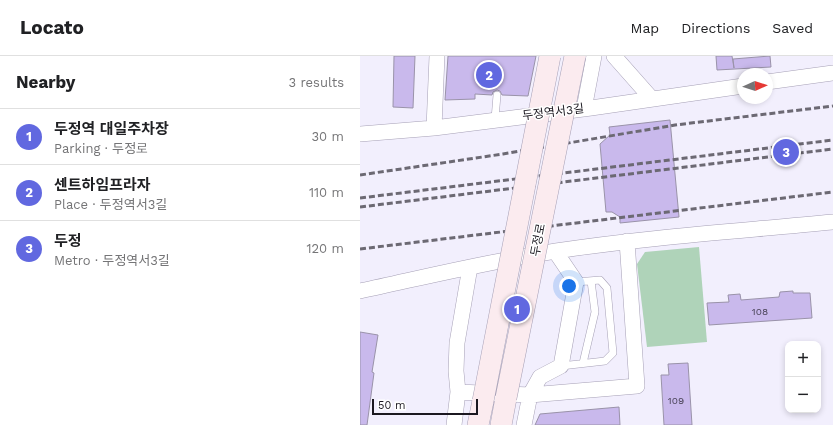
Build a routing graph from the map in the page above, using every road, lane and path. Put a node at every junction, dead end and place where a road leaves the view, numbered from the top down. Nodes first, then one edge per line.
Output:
1 (437, 56) edge
2 (550, 56) edge
3 (575, 56) edge
4 (594, 56) edge
5 (614, 56) edge
6 (833, 73) edge
7 (773, 81) edge
8 (737, 87) edge
9 (497, 95) dead end
10 (652, 99) junction
11 (584, 109) junction
12 (495, 119) junction
13 (434, 128) junction
14 (360, 134) edge
15 (833, 222) edge
16 (627, 241) junction
17 (555, 251) junction
18 (470, 267) junction
19 (591, 281) junction
20 (576, 282) junction
21 (360, 291) edge
22 (583, 364) junction
23 (561, 366) junction
24 (458, 392) junction
25 (530, 395) junction
26 (454, 425) edge
27 (478, 425) edge
28 (500, 425) edge
29 (524, 425) edge

1 - 13 street
2 - 27 street, 두정로, bridge
3 - 28 street, 두정로, bridge
4 - 11 street
5 - 10 street
6 - 7 street
8 - 10 street, 두정역서3길
9 - 12 lane
10 - 11 street, 두정역서3길
11 - 12 street, 두정역서3길
12 - 13 street, 두정역서3길
13 - 14 street, 두정역서3길
15 - 16 street
16 - 17 street
16 - 25 street
17 - 18 street
17 - 20 street
18 - 21 street
18 - 24 street
19 - 20 lane
19 - 22 lane
19 - 22 lane
20 - 23 street
22 - 23 lane
23 - 25 street
24 - 25 street
24 - 26 street
25 - 29 street

